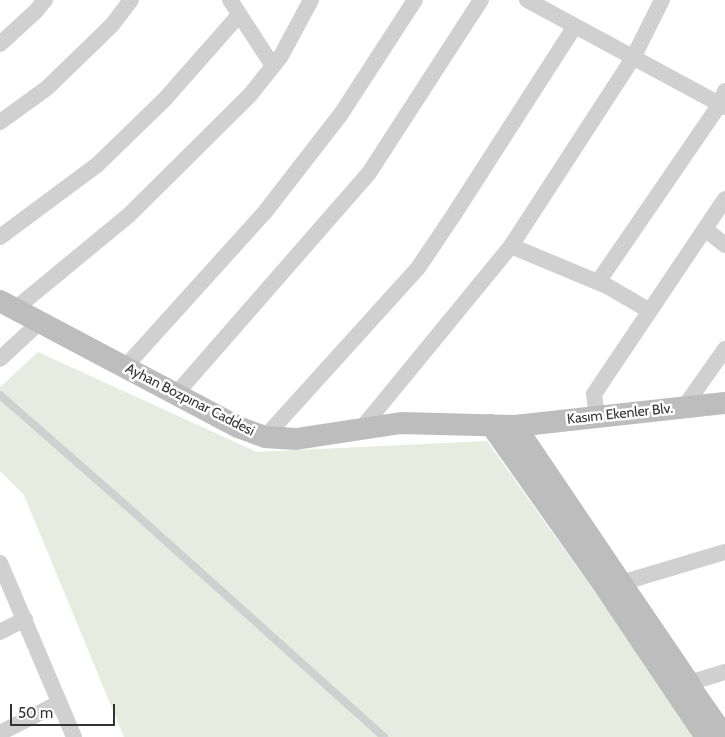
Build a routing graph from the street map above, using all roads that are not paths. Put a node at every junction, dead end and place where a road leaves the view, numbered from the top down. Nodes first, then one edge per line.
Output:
1 (45, 0) edge
2 (131, 0) edge
3 (230, 0) edge
4 (311, 0) edge
5 (415, 0) edge
6 (481, 0) edge
7 (527, 0) edge
8 (662, 0) edge
9 (239, 15) junction
10 (575, 26) junction
11 (0, 44) edge
12 (633, 58) junction
13 (273, 66) junction
14 (723, 101) edge
15 (0, 122) edge
16 (725, 199) edge
17 (705, 229) junction
18 (0, 237) edge
19 (725, 245) edge
20 (511, 246) junction
21 (598, 282) junction
22 (8, 305) edge
23 (650, 311) junction
24 (40, 322) junction
25 (725, 348) edge
26 (0, 359) edge
27 (125, 367) junction
28 (176, 394) junction
29 (0, 396) edge
30 (725, 403) edge
31 (684, 407) junction
32 (597, 417) junction
33 (491, 425) junction
34 (515, 426) junction
35 (361, 429) junction
36 (265, 437) junction
37 (725, 552) edge
38 (0, 563) edge
39 (620, 583) junction
40 (25, 620) junction
41 (0, 632) edge
42 (725, 672) edge
43 (689, 683) junction
44 (60, 703) junction
45 (0, 733) edge
46 (74, 737) edge
47 (384, 737) edge
48 (706, 737) edge
49 (725, 737) edge

1 - 11 street
2 - 15 street
3 - 9 street
4 - 13 street
5 - 27 street
6 - 28 street
7 - 10 street
8 - 12 street
9 - 13 street
9 - 18 street
10 - 12 street
10 - 36 street
12 - 14 street
12 - 20 street
13 - 22 street
14 - 21 street
16 - 17 street
17 - 19 street
17 - 23 street
20 - 21 street
20 - 35 street
21 - 23 street
22 - 24 street, Ayhan Bozpınar Caddesi
23 - 32 street
24 - 26 street
24 - 27 street, Ayhan Bozpınar Caddesi
25 - 31 street
27 - 28 street, Ayhan Bozpınar Caddesi
28 - 36 street, Ayhan Bozpınar Caddesi
29 - 47 lane
30 - 31 street, Kasım Ekenler Blv.
31 - 32 street, Kasım Ekenler Blv.
32 - 34 street, Kasım Ekenler Blv.
33 - 34 street, Ayhan Bozpınar Caddesi
33 - 35 street, Ayhan Bozpınar Caddesi
33 - 48 street
34 - 39 street
35 - 36 street, Ayhan Bozpınar Caddesi
37 - 39 street
38 - 40 street
39 - 43 street
40 - 41 street
40 - 44 street
42 - 43 street
43 - 49 street
44 - 45 street
44 - 46 street

